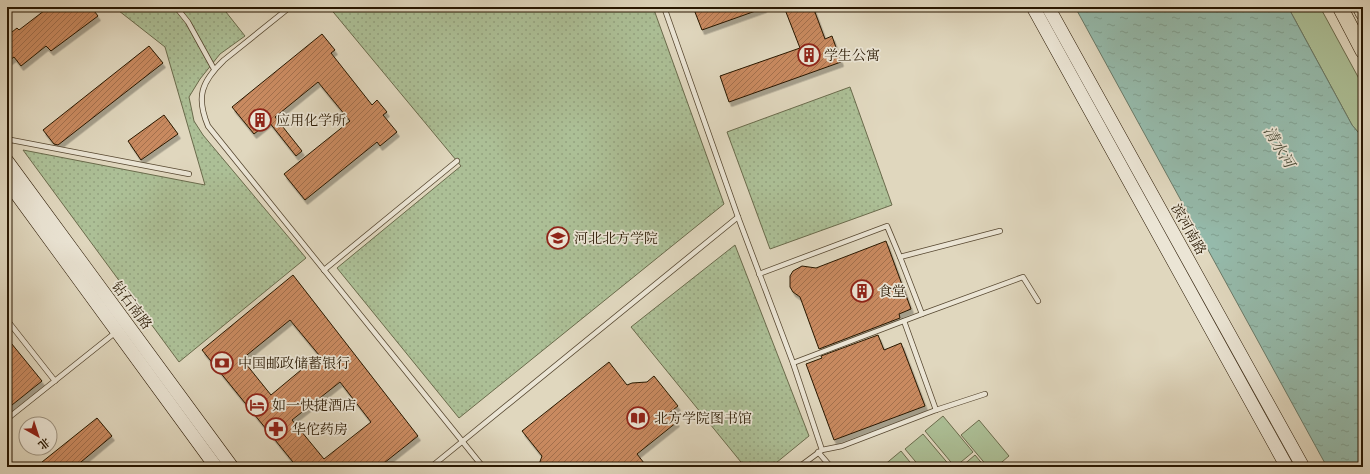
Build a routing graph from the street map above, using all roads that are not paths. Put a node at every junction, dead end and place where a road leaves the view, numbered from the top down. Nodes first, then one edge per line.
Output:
1 (176, 7) edge
2 (290, 7) edge
3 (664, 7) edge
4 (1033, 7) edge
5 (1048, 7) edge
6 (1340, 7) edge
7 (1360, 7) edge
8 (1363, 13) edge
9 (1363, 52) edge
10 (214, 69) junction
11 (7, 143) edge
12 (7, 161) edge
13 (457, 161) dead end
14 (189, 174) dead end
15 (7, 181) edge
16 (738, 218) junction
17 (1000, 231) dead end
18 (900, 257) junction
19 (324, 270) junction
20 (759, 274) junction
21 (1038, 301) dead end
22 (922, 314) junction
23 (7, 320) edge
24 (904, 321) junction
25 (117, 331) junction
26 (793, 363) junction
27 (55, 381) junction
28 (985, 394) dead end
29 (936, 410) junction
30 (7, 419) edge
31 (462, 441) junction
32 (820, 451) junction
33 (216, 467) edge
34 (232, 467) edge
35 (431, 467) edge
36 (483, 467) edge
37 (799, 467) edge
38 (830, 467) edge
39 (1287, 467) edge
40 (1303, 467) edge

1 - 10 lane
2 - 10 lane
3 - 16 lane
4 - 39 main road
5 - 40 main road, 滨河南路
6 - 9 main road
7 - 8 main road
10 - 19 lane
11 - 14 lane
12 - 34 main road, 钻石南路
13 - 19 lane
15 - 25 main road, 钻石南路
16 - 20 lane
16 - 31 lane
17 - 18 lane
18 - 20 lane
18 - 22 lane
19 - 31 lane
20 - 26 lane
21 - 22 lane
22 - 24 lane
23 - 27 lane
24 - 26 lane
24 - 29 lane
25 - 27 lane
25 - 33 main road, 钻石南路
26 - 32 lane
27 - 30 lane
28 - 29 lane
29 - 32 lane
31 - 35 lane
31 - 36 lane
32 - 37 lane
32 - 38 lane

